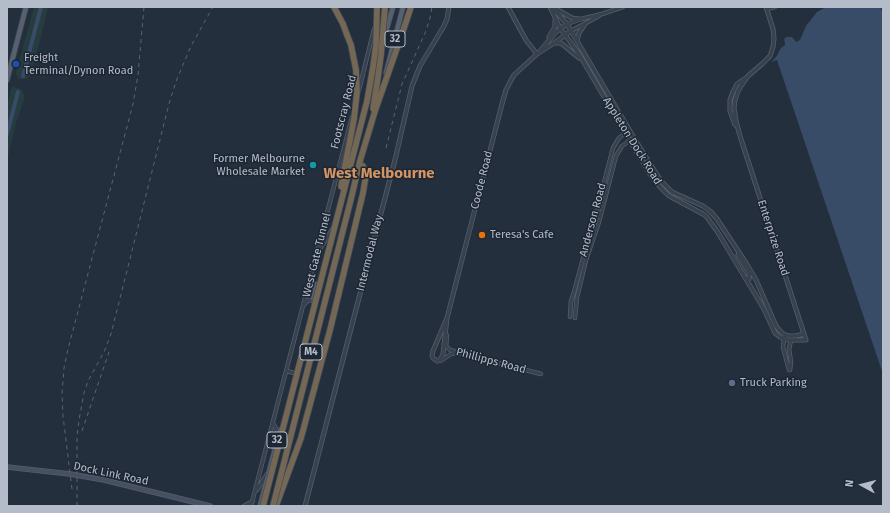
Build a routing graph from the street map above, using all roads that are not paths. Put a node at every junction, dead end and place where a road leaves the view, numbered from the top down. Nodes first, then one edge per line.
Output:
1 (26, 7) edge
2 (334, 7) edge
3 (375, 7) edge
4 (385, 7) edge
5 (393, 7) edge
6 (403, 7) edge
7 (411, 7) edge
8 (450, 7) edge
9 (508, 7) edge
10 (552, 7) edge
11 (624, 7) edge
12 (774, 7) edge
13 (766, 8) edge
14 (378, 14) dead end
15 (602, 14) junction
16 (554, 18) junction
17 (580, 19) junction
18 (567, 24) junction
19 (585, 24) junction
20 (387, 28) dead end
21 (560, 28) junction
22 (571, 31) junction
23 (565, 35) junction
24 (554, 43) junction
25 (578, 43) junction
26 (543, 47) junction
27 (538, 54) junction
28 (583, 62) junction
29 (7, 80) edge
30 (384, 82) dead end
31 (629, 131) junction
32 (625, 133) junction
33 (632, 139) junction
34 (362, 164) junction
35 (333, 228) junction
36 (731, 240) junction
37 (315, 261) junction
38 (747, 281) junction
39 (317, 284) joint
40 (306, 293) junction
41 (313, 301) junction
42 (302, 308) junction
43 (570, 317) dead end
44 (447, 318) junction
45 (575, 318) dead end
46 (804, 334) junction
47 (784, 339) junction
48 (791, 340) junction
49 (460, 353) junction
50 (438, 361) junction
51 (287, 371) junction
52 (294, 373) junction
53 (541, 374) dead end
54 (273, 423) junction
55 (279, 434) junction
56 (7, 467) edge
57 (270, 469) junction
58 (255, 493) junction
59 (253, 501) junction
60 (210, 506) edge
61 (244, 506) edge
62 (251, 506) edge
63 (260, 506) edge
64 (264, 506) edge
65 (273, 506) edge
66 (276, 506) edge
67 (306, 506) edge

1 - 29 main road
2 - 35 highway, bridge
3 - 35 highway, West Gate Tunnel / M4, bridge
4 - 34 highway, West Gate Tunnel / M4, bridge
5 - 20 main road, 32
6 - 30 main road, 32
7 - 34 highway, bridge
8 - 67 street, Intermodal Way
9 - 27 street
10 - 16 street, Appleton Dock Road
10 - 17 street
10 - 18 street, Appleton Dock Road
11 - 15 street, Coode Road
12 - 13 street, Enterprize Road
13 - 46 street, Enterprize Road
14 - 37 street, Footscray Road
15 - 17 street, Coode Road
15 - 19 street, Coode Road
16 - 21 street, Appleton Dock Road
16 - 26 street
17 - 18 street, Coode Road
18 - 21 street, Coode Road
18 - 22 street, Appleton Dock Road
19 - 22 street, Coode Road
19 - 25 street
21 - 23 street, Appleton Dock Road
21 - 26 street, Coode Road
22 - 23 street, Coode Road
22 - 25 street, Appleton Dock Road
23 - 24 street, Coode Road
23 - 28 street, Appleton Dock Road
24 - 27 street, Coode Road
24 - 28 street
25 - 31 street, Appleton Dock Road
26 - 27 street, Coode Road
27 - 44 street, Coode Road
28 - 32 street, Appleton Dock Road
31 - 32 street, Anderson Road
31 - 33 street, Appleton Dock Road
32 - 33 street, Appleton Dock Road
32 - 43 street, Anderson Road
33 - 36 street, Appleton Dock Road
33 - 38 street, Appleton Dock Road
33 - 45 street, Anderson Road
34 - 65 highway, West Gate Tunnel / M4, bridge
34 - 66 highway
35 - 37 street, Footscray Road
35 - 64 highway, West Gate Tunnel / M4, bridge
36 - 38 street
36 - 46 street, Appleton Dock Road
37 - 40 street, Footscray Road
38 - 47 street, Appleton Dock Road
39 - 40 street, Footscray Road
39 - 41 main road, Footscray Road / 32
40 - 42 street, Footscray Road
41 - 42 street
41 - 52 main road, Footscray Road / 32
42 - 51 street, Footscray Road
44 - 49 street, Phillipps Road
44 - 50 street, Coode Road
44 - 50 street, Coode Road
46 - 48 street, Enterprize Road
47 - 48 street
47 - 48 street
49 - 50 street
49 - 53 street, Phillipps Road
51 - 52 street
51 - 54 street, Footscray Road
52 - 55 main road, Footscray Road / 32
54 - 55 street
54 - 58 street, Footscray Road
55 - 57 main road, Footscray Road / 32
56 - 60 main road, Dock Link Road
57 - 58 street, Footscray Road
57 - 63 main road, Footscray Road / 32
58 - 59 street, Footscray Road
59 - 61 street
59 - 62 street, Footscray Road

